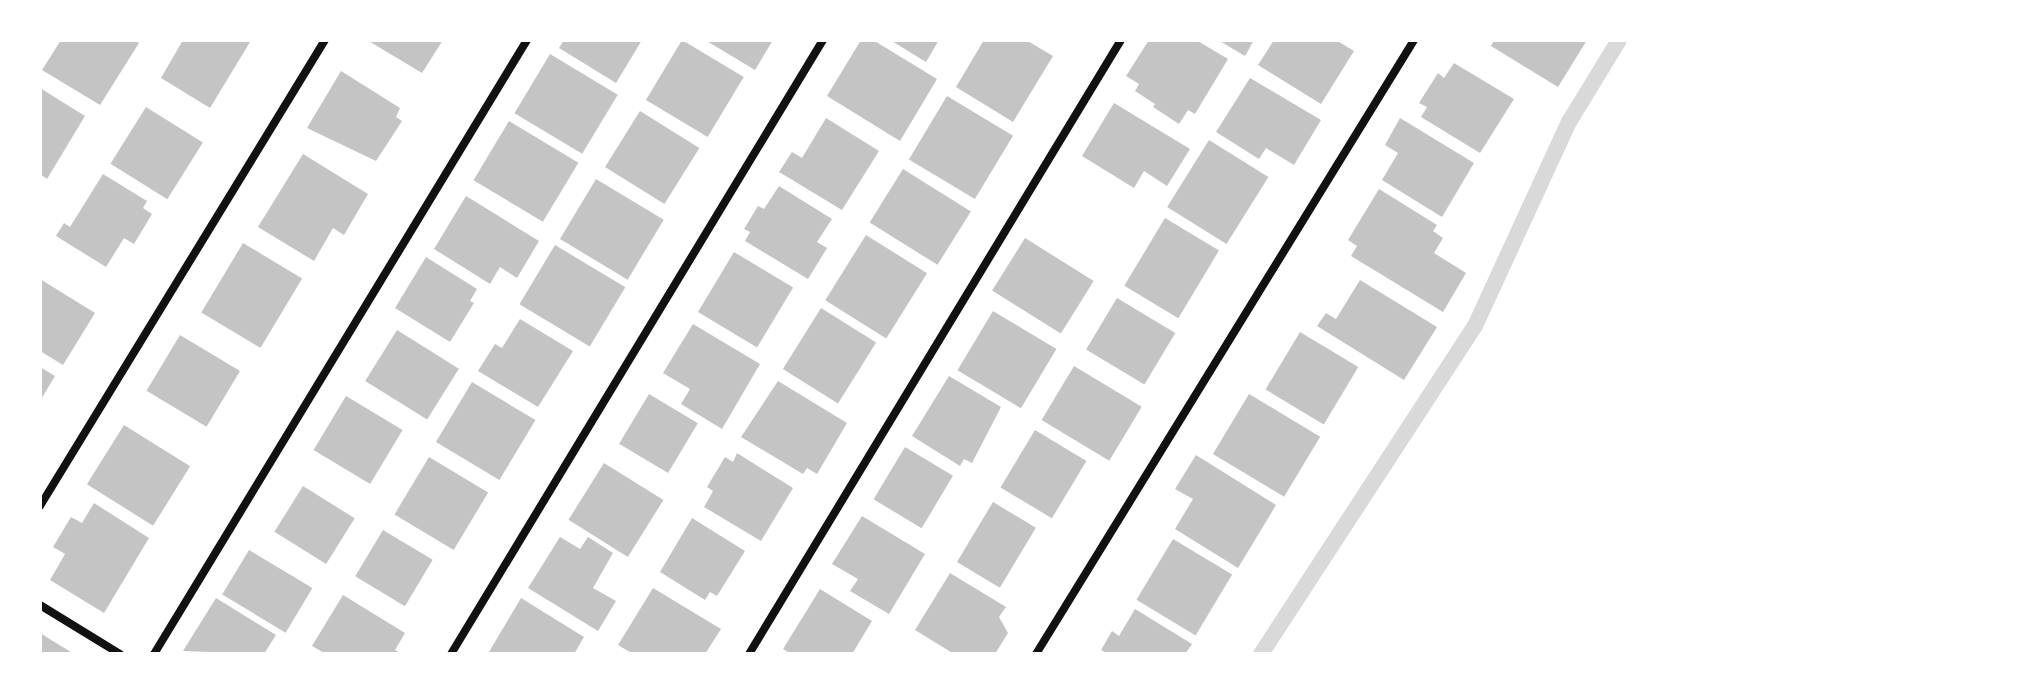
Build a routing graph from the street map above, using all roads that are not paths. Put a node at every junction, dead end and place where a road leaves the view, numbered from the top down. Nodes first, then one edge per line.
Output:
1 (325, 40) edge
2 (527, 40) edge
3 (823, 40) edge
4 (1121, 40) edge
5 (1414, 40) edge
6 (40, 506) edge
7 (40, 605) edge
8 (120, 654) edge
9 (154, 654) edge
10 (451, 654) edge
11 (749, 654) edge
12 (1036, 654) edge

1 - 6 street
2 - 9 street
3 - 10 street
4 - 11 street
5 - 12 street
7 - 8 street

